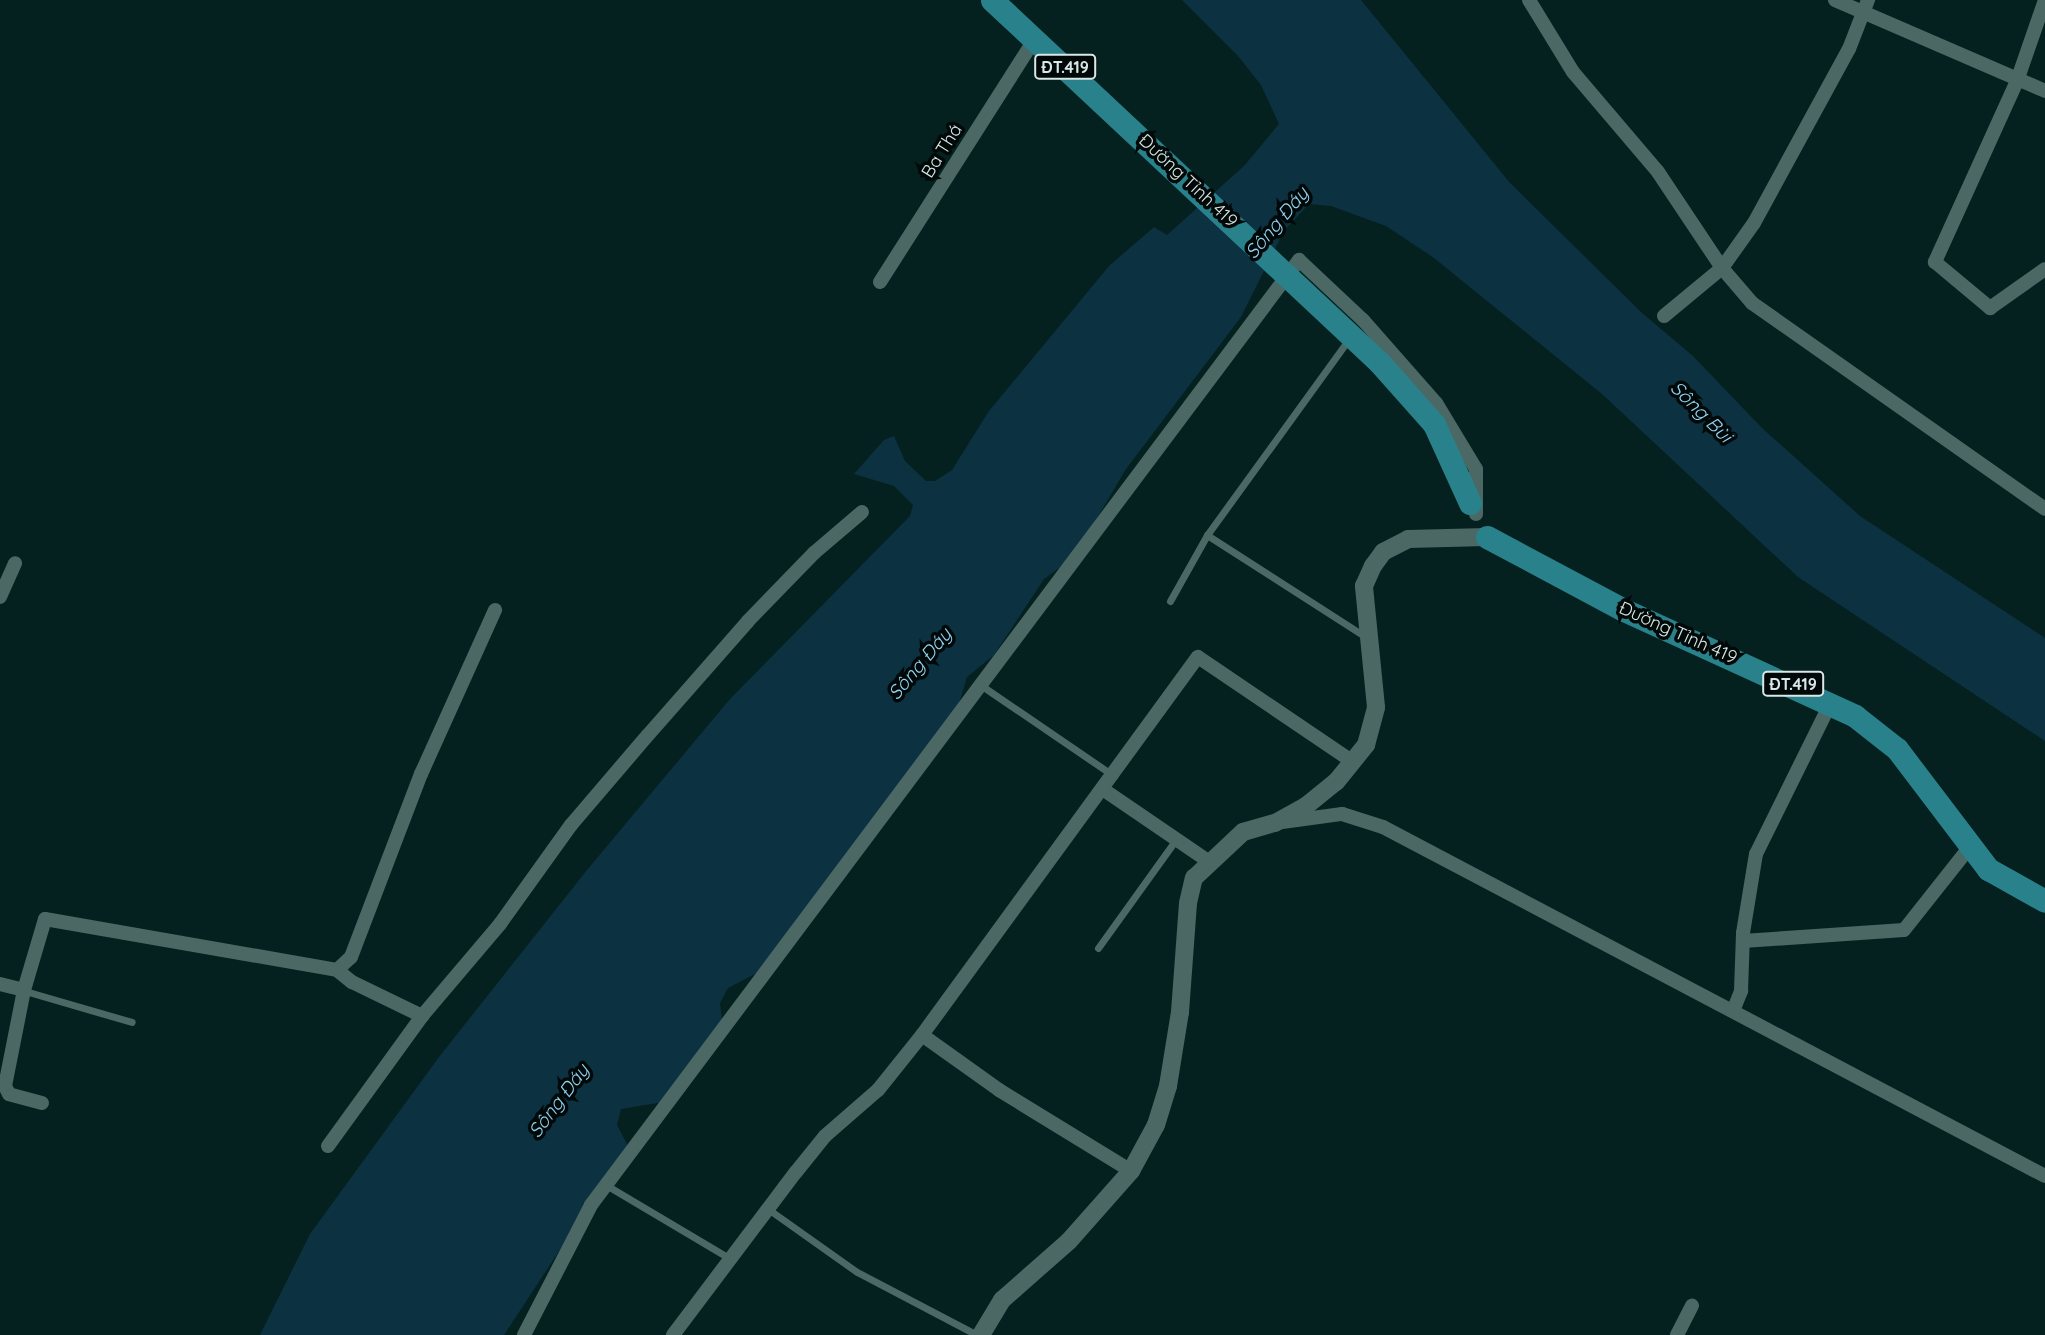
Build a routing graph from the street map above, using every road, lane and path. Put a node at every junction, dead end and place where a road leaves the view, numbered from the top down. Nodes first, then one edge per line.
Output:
1 (992, 0) edge
2 (1529, 0) edge
3 (1836, 0) edge
4 (2045, 1) edge
5 (1866, 6) edge
6 (1035, 39) junction
7 (2017, 81) junction
8 (2045, 91) edge
9 (1722, 268) junction
10 (2045, 269) edge
11 (880, 282) dead end
12 (1664, 316) dead end
13 (1363, 320) junction
14 (1473, 508) junction
15 (2045, 509) edge
16 (862, 512) dead end
17 (1207, 535) junction
18 (1487, 537) junction
19 (15, 563) dead end
20 (0, 597) edge
21 (1170, 601) dead end
22 (495, 610) dead end
23 (1369, 640) junction
24 (982, 686) junction
25 (1831, 702) junction
26 (1353, 762) junction
27 (1114, 776) junction
28 (1104, 790) junction
29 (1275, 823) junction
30 (1178, 837) junction
31 (1969, 848) junction
32 (1208, 861) junction
33 (2045, 901) edge
34 (1743, 941) junction
35 (1098, 948) dead end
36 (337, 970) junction
37 (0, 984) edge
38 (24, 990) junction
39 (1733, 1011) junction
40 (422, 1016) junction
41 (132, 1021) dead end
42 (922, 1035) junction
43 (42, 1103) dead end
44 (328, 1146) dead end
45 (1131, 1171) junction
46 (2045, 1176) edge
47 (606, 1185) junction
48 (767, 1209) junction
49 (729, 1258) junction
50 (1692, 1306) dead end
51 (524, 1335) edge
52 (673, 1335) edge
53 (979, 1335) edge
54 (1678, 1335) edge

1 - 6 main road, Đường Tỉnh 419 / ĐT.419
2 - 9 street
3 - 5 street
4 - 7 street
5 - 7 street
5 - 9 street
6 - 11 street, Ba Thá
6 - 14 main road, Đường Tỉnh 419 / ĐT.419
7 - 8 street
7 - 10 street
9 - 12 street
9 - 15 street
13 - 14 street
13 - 17 lane
13 - 24 street
14 - 18 street
16 - 40 street
17 - 21 lane
17 - 23 lane
18 - 23 street
18 - 25 main road, Đường Tỉnh 419 / ĐT.419
19 - 20 street
22 - 36 street
23 - 26 street
24 - 27 lane
24 - 47 street
25 - 31 main road, Đường Tỉnh 419 / ĐT.419
25 - 34 street
26 - 27 street
26 - 29 street
27 - 28 street
28 - 30 street
28 - 42 street
29 - 32 street
29 - 39 street
30 - 32 street
30 - 35 lane
31 - 33 main road, Đường Tỉnh 419 / ĐT.419
31 - 34 street
32 - 45 street
34 - 39 street
36 - 38 street
36 - 40 street
37 - 38 street
38 - 41 lane
38 - 43 street
39 - 46 street
40 - 44 street
42 - 45 street
42 - 48 street
45 - 53 street
47 - 49 lane
47 - 51 street
48 - 49 street
48 - 53 lane
49 - 52 street
50 - 54 street

